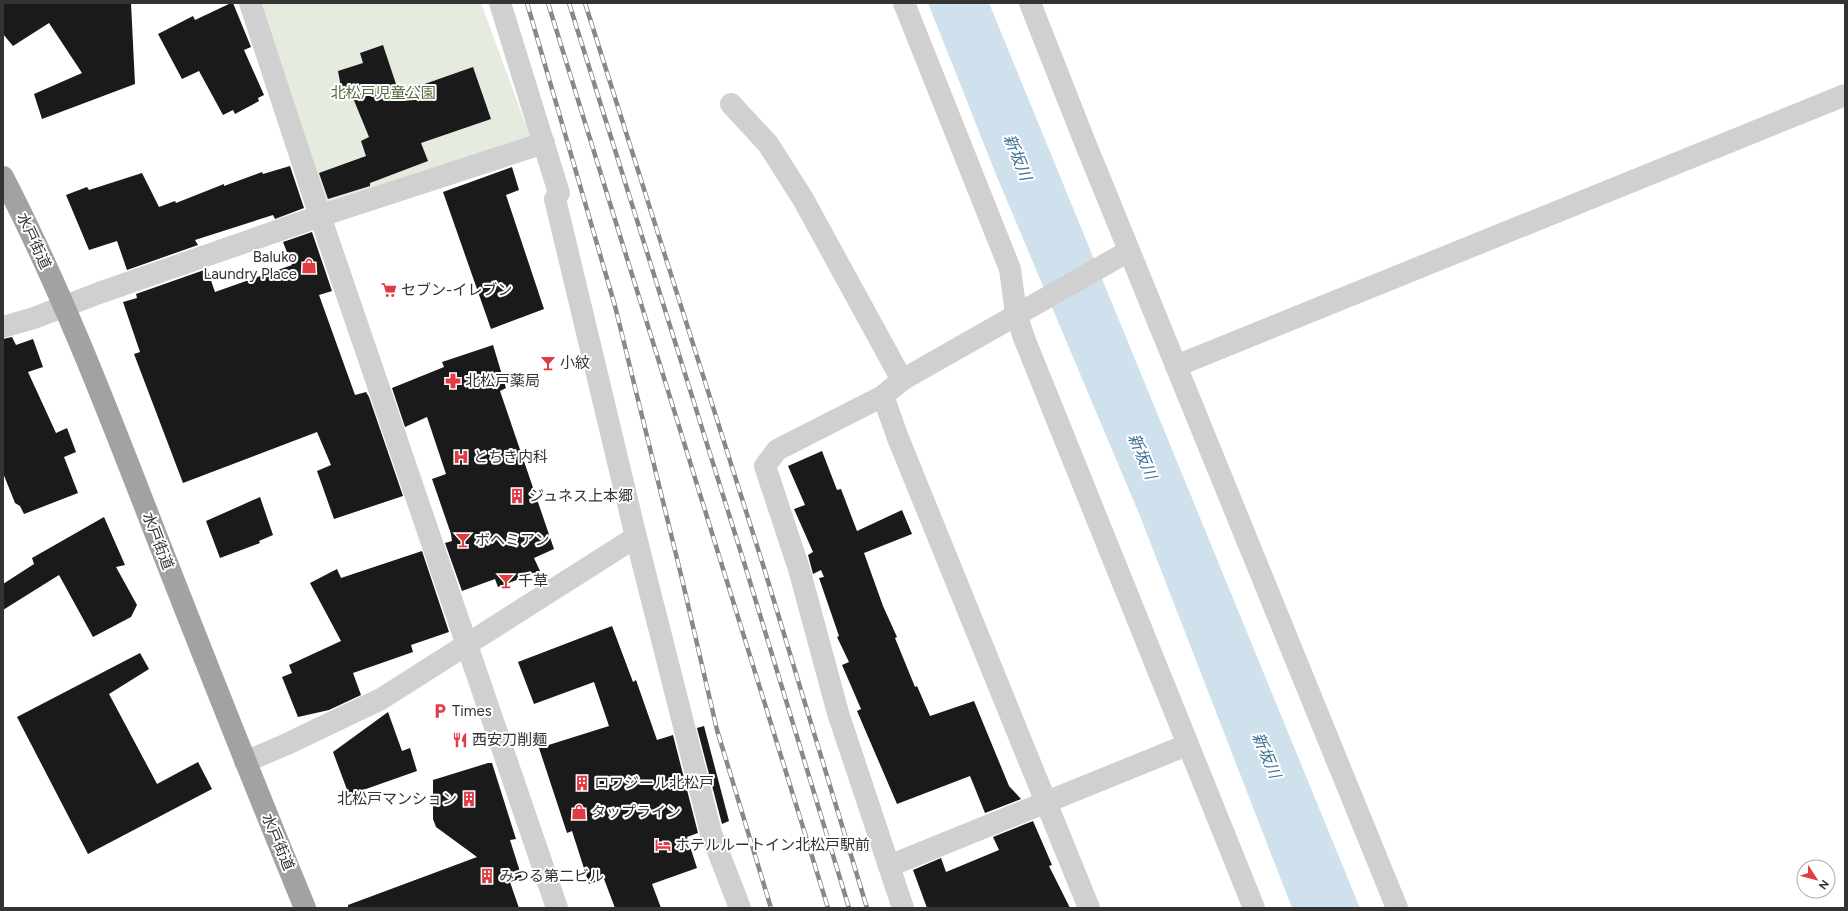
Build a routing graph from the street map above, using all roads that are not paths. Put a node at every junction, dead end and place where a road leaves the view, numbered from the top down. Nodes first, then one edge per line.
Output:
1 (250, 3) edge
2 (500, 3) edge
3 (904, 3) edge
4 (1030, 3) edge
5 (1845, 95) edge
6 (731, 104) dead end
7 (544, 143) junction
8 (3, 177) edge
9 (320, 216) junction
10 (1129, 251) junction
11 (64, 306) junction
12 (1016, 314) junction
13 (3, 327) edge
14 (1176, 366) junction
15 (902, 380) junction
16 (883, 396) junction
17 (636, 537) junction
18 (467, 645) junction
19 (1187, 746) junction
20 (245, 762) junction
21 (1046, 803) junction
22 (889, 866) junction
23 (305, 908) edge
24 (557, 908) edge
25 (740, 908) edge
26 (903, 908) edge
27 (1088, 908) edge
28 (1254, 908) edge
29 (1397, 908) edge

1 - 9 street
2 - 7 street
3 - 12 street
4 - 10 street
5 - 14 street
6 - 15 street
7 - 9 street
7 - 17 street
8 - 11 highway, 水戸街道
9 - 11 street
9 - 18 street
10 - 12 street
10 - 14 street
11 - 13 street
11 - 20 highway, 水戸街道
12 - 15 street
12 - 19 street
14 - 29 street
15 - 16 street
16 - 21 street
16 - 22 street
17 - 18 street
17 - 25 street
18 - 20 street
18 - 24 street
19 - 21 street
19 - 28 street
20 - 23 highway, 水戸街道
21 - 22 street
21 - 27 street
22 - 26 street

